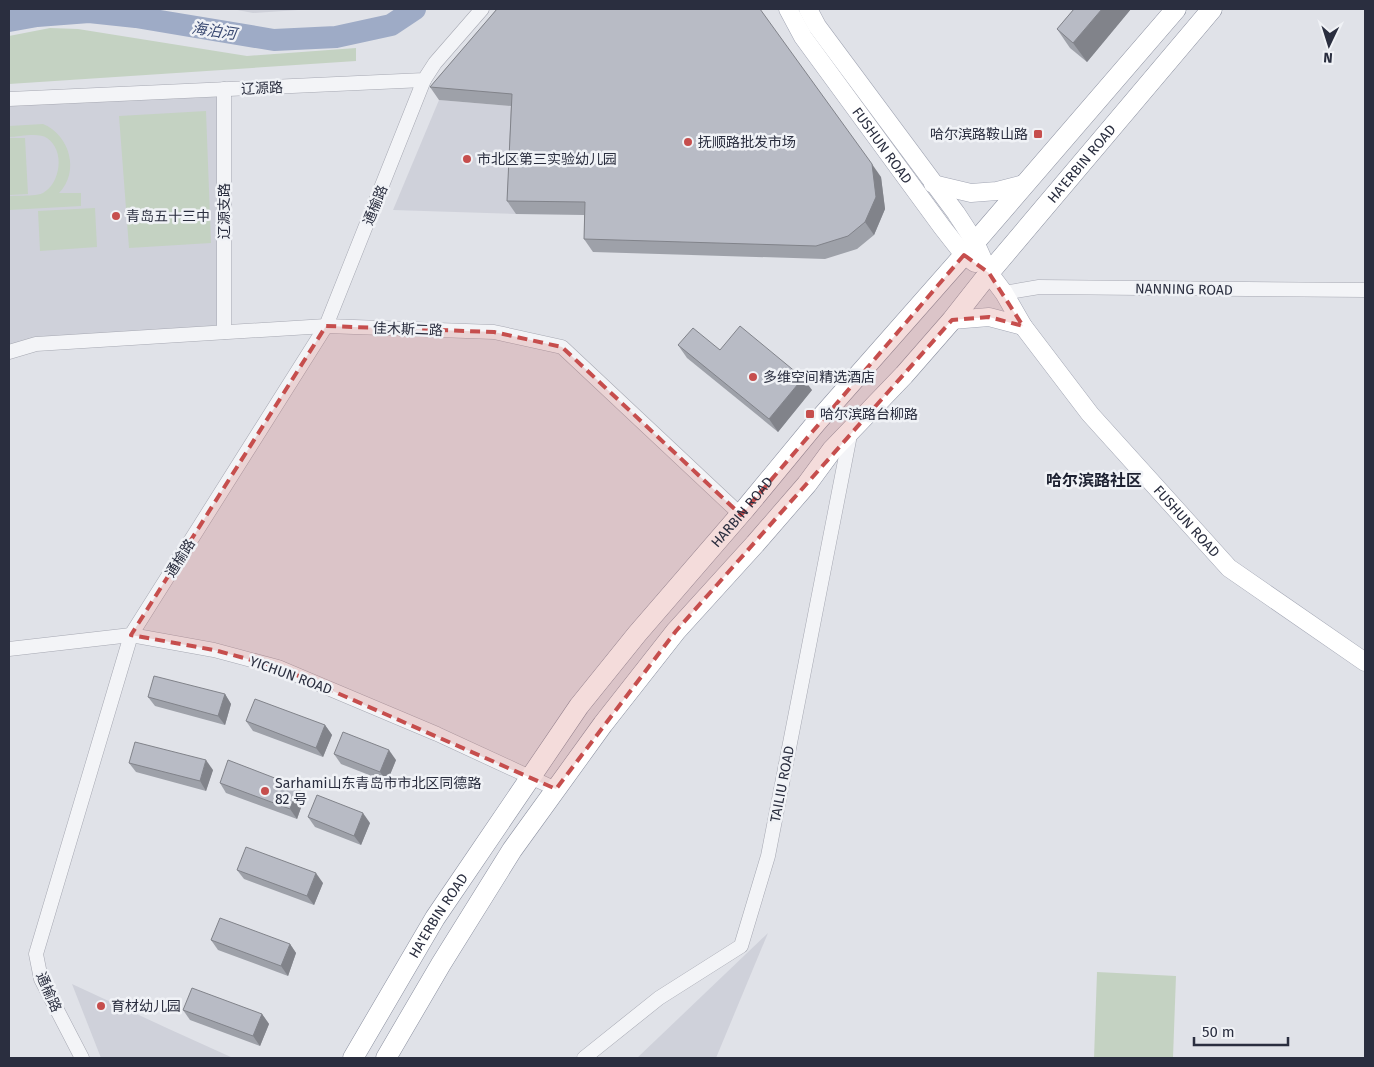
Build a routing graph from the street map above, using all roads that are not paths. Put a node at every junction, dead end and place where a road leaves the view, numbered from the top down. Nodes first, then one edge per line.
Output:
1 (482, 9) edge
2 (788, 9) edge
3 (808, 9) edge
4 (1176, 9) edge
5 (1212, 9) edge
6 (424, 80) junction
7 (224, 89) junction
8 (9, 99) edge
9 (933, 184) junction
10 (1024, 184) junction
11 (970, 248) junction
12 (989, 274) junction
13 (1365, 290) edge
14 (1004, 293) junction
15 (952, 320) junction
16 (326, 326) junction
17 (1023, 326) junction
18 (224, 332) junction
19 (9, 352) edge
20 (852, 430) junction
21 (741, 514) junction
22 (131, 636) junction
23 (9, 649) edge
24 (1365, 662) edge
25 (530, 777) junction
26 (556, 789) junction
27 (82, 1058) edge
28 (353, 1058) edge
29 (386, 1058) edge
30 (584, 1058) edge

1 - 6 street
2 - 11 main road, FUSHUN ROAD
3 - 9 main road, FUSHUN ROAD
4 - 10 highway
5 - 12 highway, HA'ERBIN ROAD
6 - 7 street, 辽源路
6 - 16 street, 通榆路
7 - 8 street, 辽源路
7 - 18 street, 辽源支路
9 - 10 main road
9 - 11 main road, FUSHUN ROAD
10 - 11 highway
11 - 12 main road, FUSHUN ROAD
11 - 21 highway, HARBIN ROAD
12 - 14 main road, FUSHUN ROAD
12 - 15 highway, HA'ERBIN ROAD
13 - 14 street, NANNING ROAD
14 - 17 main road, FUSHUN ROAD
15 - 17 main road
15 - 20 highway
16 - 18 street, 佳木斯二路
16 - 21 street, 佳木斯二路
16 - 22 street, 通榆路
17 - 24 main road, FUSHUN ROAD
18 - 19 street, 佳木斯二路
20 - 26 highway
20 - 30 street, TAILIU ROAD
21 - 25 highway, HARBIN ROAD
22 - 23 street, YICHUN ROAD
22 - 25 street, YICHUN ROAD
22 - 27 street, 通榆路
25 - 26 street, YICHUN ROAD
25 - 28 highway, HA'ERBIN ROAD
26 - 29 highway, HA'ERBIN ROAD

